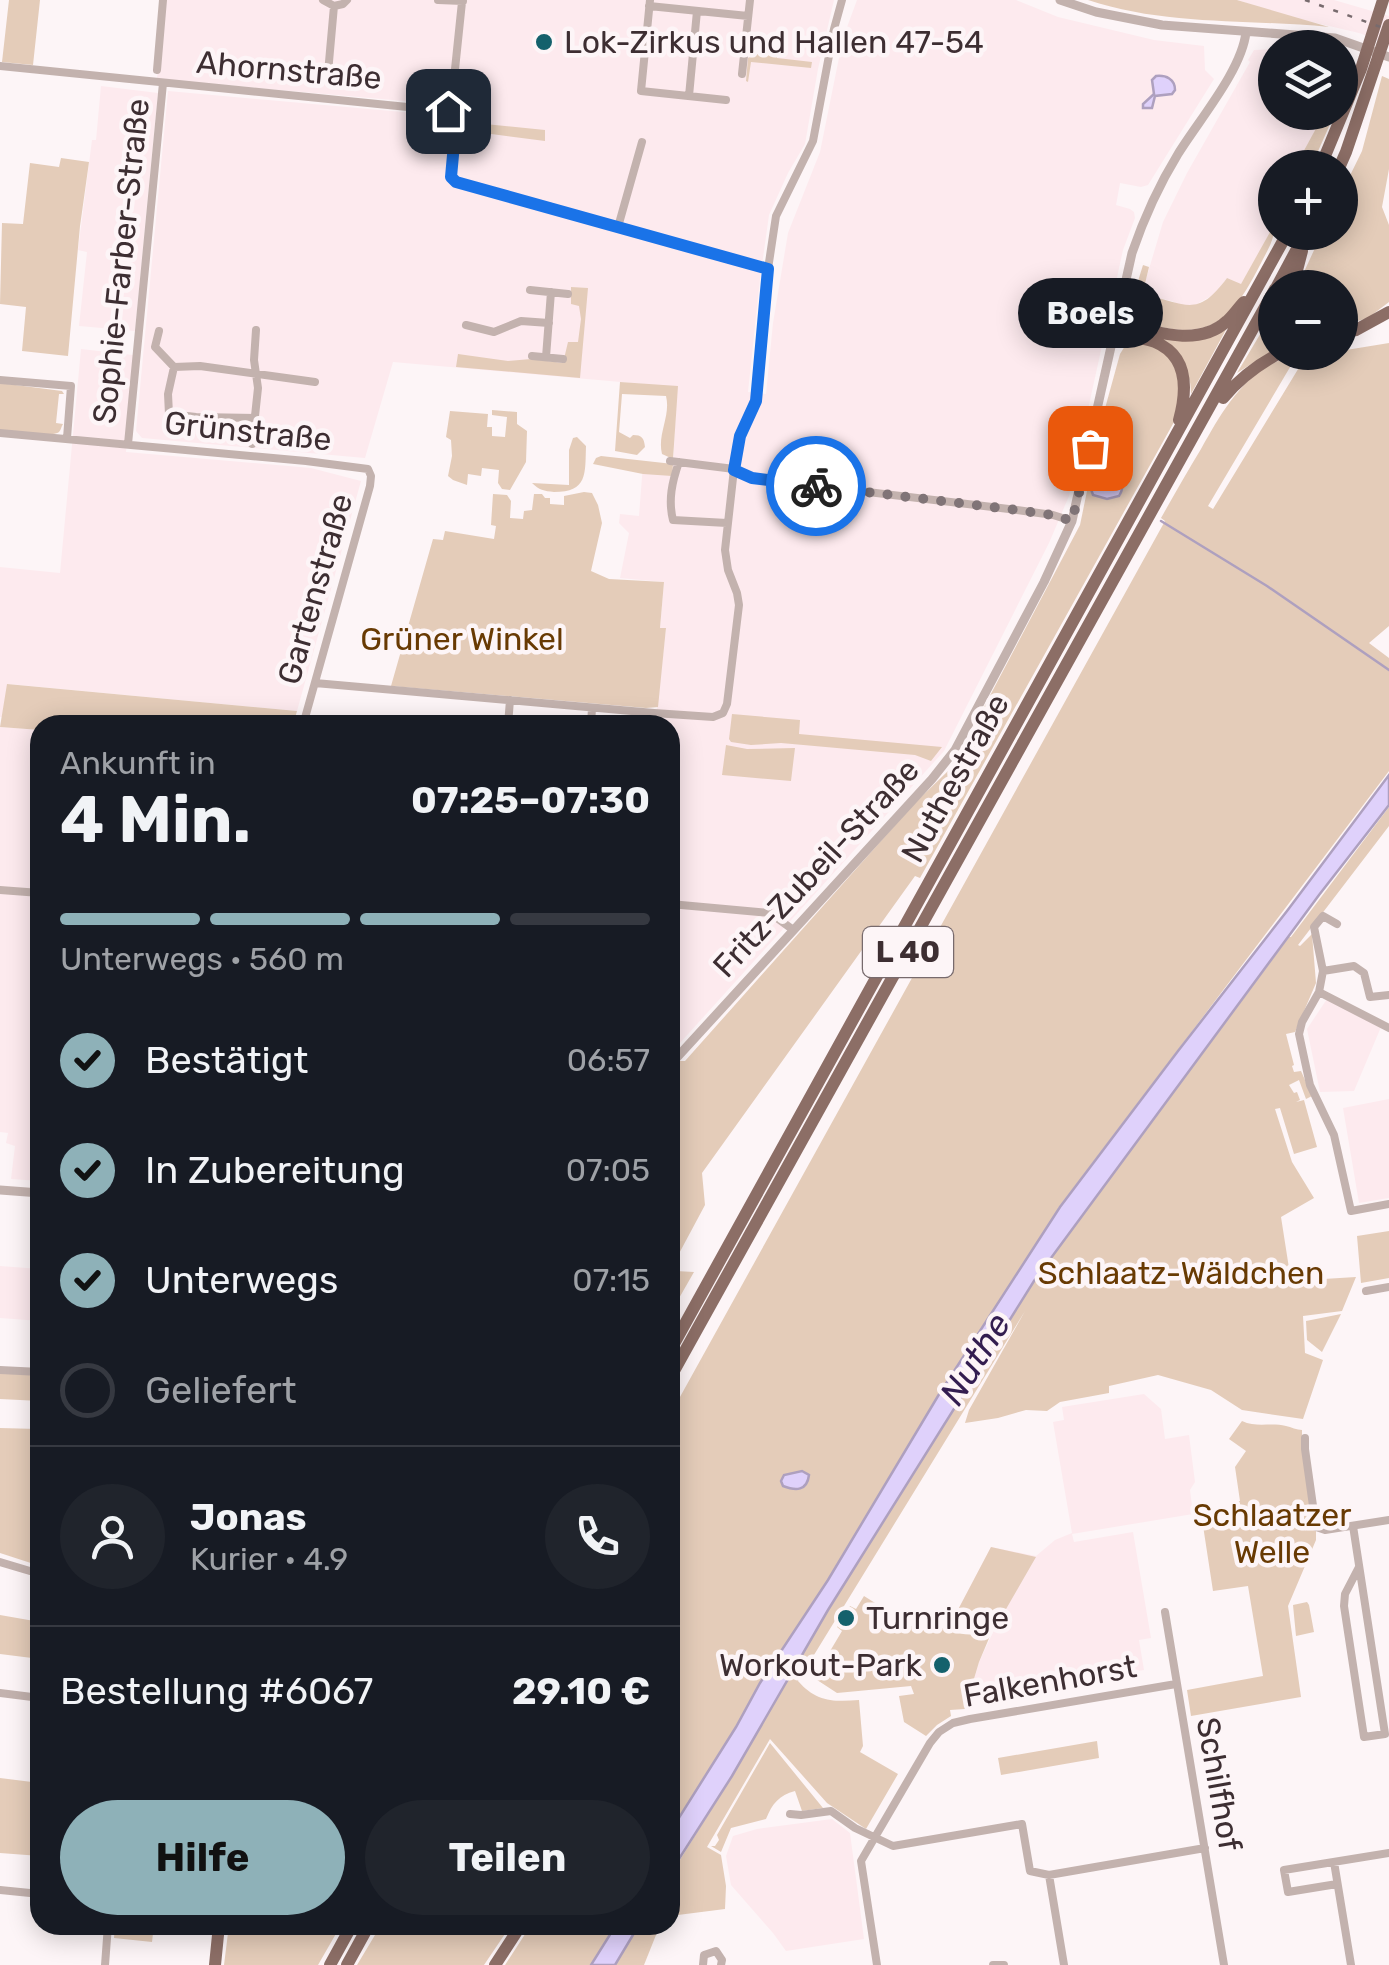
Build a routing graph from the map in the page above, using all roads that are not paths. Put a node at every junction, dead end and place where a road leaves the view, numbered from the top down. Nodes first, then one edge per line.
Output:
1 (164, 0) edge
2 (323, 0) edge
3 (347, 0) edge
4 (438, 0) edge
5 (750, 0) edge
6 (842, 0) edge
7 (1060, 0) edge
8 (1383, 0) edge
9 (463, 1) edge
10 (650, 3) edge
11 (334, 6) junction
12 (697, 11) junction
13 (748, 16) junction
14 (1389, 25) edge
15 (1246, 32) junction
16 (1389, 57) edge
17 (0, 66) edge
18 (156, 70) dead end
19 (1366, 71) junction
20 (328, 73) dead end
21 (742, 74) dead end
22 (163, 83) junction
23 (689, 96) junction
24 (452, 98) dead end
25 (726, 100) dead end
26 (642, 142) dead end
27 (1329, 150) edge
28 (1346, 150) edge
29 (618, 228) junction
30 (768, 269) junction
31 (1258, 287) edge
32 (1258, 289) edge
33 (530, 290) dead end
34 (552, 292) junction
35 (568, 294) dead end
36 (1389, 316) edge
37 (1258, 321) edge
38 (549, 323) junction
39 (466, 325) dead end
40 (1116, 328) junction
41 (256, 330) dead end
42 (159, 331) dead end
43 (1358, 332) edge
44 (532, 356) dead end
45 (546, 357) junction
46 (563, 359) dead end
47 (1258, 365) edge
48 (174, 367) junction
49 (257, 375) junction
50 (0, 380) edge
51 (315, 382) dead end
52 (256, 418) junction
53 (1205, 419) junction
54 (0, 433) edge
55 (67, 438) junction
56 (1174, 439) junction
57 (128, 444) junction
58 (252, 444) dead end
59 (366, 468) joint
60 (734, 470) junction
61 (1072, 521) junction
62 (728, 523) junction
63 (315, 682) junction
64 (510, 700) junction
65 (592, 708) junction
66 (306, 715) edge
67 (509, 715) edge
68 (592, 715) edge
69 (676, 715) edge
70 (680, 715) edge
71 (0, 890) edge
72 (30, 892) edge
73 (680, 905) edge
74 (1337, 924) dead end
75 (792, 929) junction
76 (1323, 970) junction
77 (1319, 992) junction
78 (1389, 995) edge
79 (1370, 998) junction
80 (1373, 1020) junction
81 (1389, 1028) edge
82 (680, 1054) edge
83 (0, 1190) edge
84 (30, 1193) edge
85 (1389, 1204) edge
86 (1389, 1287) edge
87 (1366, 1291) dead end
88 (680, 1332) edge
89 (680, 1360) edge
90 (0, 1370) edge
91 (30, 1372) edge
92 (1306, 1438) dead end
93 (1389, 1520) edge
94 (1353, 1526) junction
95 (0, 1562) edge
96 (1359, 1568) junction
97 (30, 1571) edge
98 (1164, 1612) dead end
99 (1176, 1684) junction
100 (0, 1693) edge
101 (30, 1697) edge
102 (790, 1814) dead end
103 (873, 1837) junction
104 (1205, 1848) junction
105 (1389, 1853) edge
106 (1334, 1862) junction
107 (1049, 1875) junction
108 (1337, 1884) junction
109 (0, 1890) edge
110 (30, 1893) edge
111 (107, 1935) edge
112 (217, 1935) edge
113 (346, 1935) edge
114 (364, 1935) edge
115 (514, 1935) edge
116 (105, 1965) edge
117 (215, 1965) edge
118 (330, 1965) edge
119 (347, 1965) edge
120 (494, 1965) edge
121 (703, 1965) edge
122 (721, 1965) edge
123 (877, 1965) edge
124 (994, 1965) edge
125 (1004, 1965) edge
126 (1064, 1965) edge
127 (1224, 1965) edge
128 (1352, 1965) edge

1 - 18 street
2 - 11 street
3 - 11 street
4 - 9 street
5 - 13 street
6 - 30 street
7 - 15 street
8 - 19 highway
9 - 24 street
10 - 12 street
10 - 23 street
11 - 20 street
12 - 13 street
12 - 23 street
13 - 21 street
14 - 19 highway
15 - 16 street
15 - 40 street, Fritz-Zubeil-Straße
17 - 22 street, Ahornstraße
19 - 27 highway
19 - 28 highway
22 - 29 street, Ahornstraße
22 - 57 street, Sophie-Farber-Straße
23 - 25 street
26 - 29 street
29 - 30 street, Ahornstraße
30 - 60 street
31 - 40 highway
32 - 56 highway, Nuthestraße / L 40
33 - 34 street
34 - 35 street
34 - 38 street
36 - 43 highway
37 - 53 highway, Nuthestraße / L 40
38 - 39 street
38 - 45 street
40 - 56 highway
40 - 61 street, Fritz-Zubeil-Straße
41 - 49 street
42 - 48 street
44 - 45 street
45 - 46 street
47 - 53 highway
48 - 49 street
48 - 52 street
49 - 51 street
49 - 52 street
50 - 55 street
52 - 58 street
53 - 89 highway, Nuthestraße / L 40
54 - 55 street, Grünstraße
55 - 57 street, Grünstraße
56 - 88 highway, Nuthestraße / L 40
57 - 59 street, Grünstraße
59 - 63 street, Gartenstraße
60 - 61 street
60 - 62 street
60 - 62 street
61 - 75 street, Fritz-Zubeil-Straße
62 - 70 street
63 - 64 street
63 - 66 street, Gartenstraße
64 - 65 street
64 - 67 street
65 - 68 street
65 - 69 street
71 - 72 street
73 - 75 street
74 - 76 street
75 - 82 street, Fritz-Zubeil-Straße
76 - 77 street
76 - 79 street
77 - 80 street
77 - 85 street
78 - 79 street
79 - 80 street
80 - 81 street
83 - 84 street
86 - 87 street
90 - 91 street
92 - 94 street
93 - 94 street
94 - 96 street
95 - 97 street
96 - 96 street
98 - 99 street, Schilfhof
99 - 103 street, Falkenhorst
99 - 104 street, Schilfhof
100 - 101 street
102 - 103 street
103 - 107 street
103 - 123 street, Falkenhorst
104 - 107 street
104 - 127 street, Schilfhof
105 - 106 street
106 - 108 street
106 - 108 street
107 - 126 street
108 - 128 street
109 - 110 street
111 - 116 street
112 - 117 highway
113 - 118 highway
114 - 119 highway
115 - 120 highway
121 - 122 street
124 - 125 street

